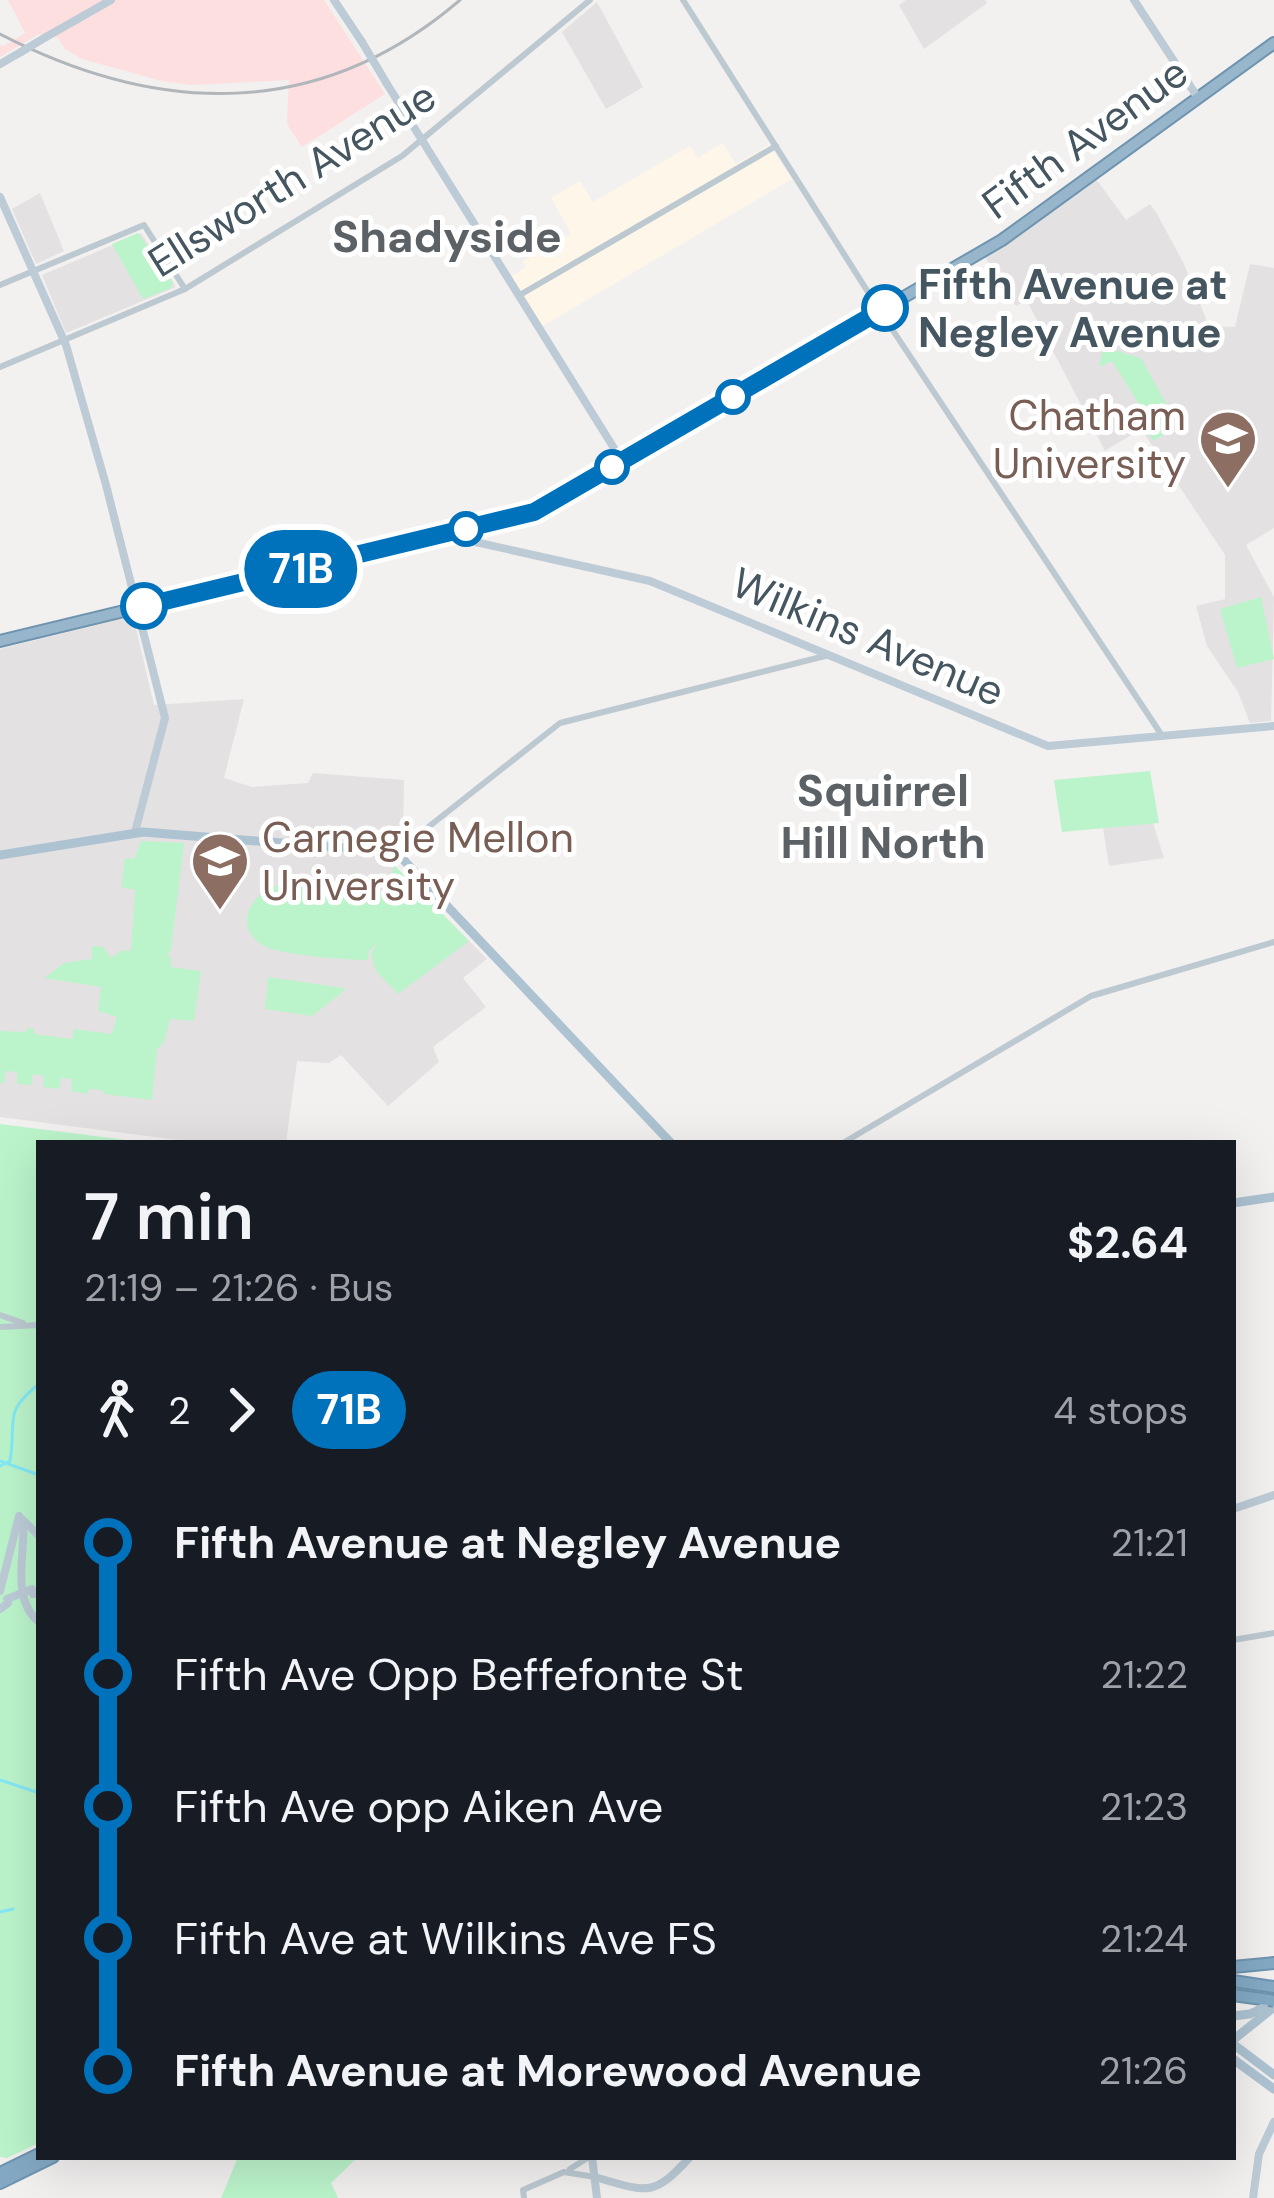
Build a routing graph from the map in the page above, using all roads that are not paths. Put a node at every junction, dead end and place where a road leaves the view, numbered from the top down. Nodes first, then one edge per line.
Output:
1 (111, 0) edge
2 (334, 0) edge
3 (590, 0) edge
4 (683, 0) edge
5 (1134, 0) edge
6 (1274, 44) edge
7 (2, 63) edge
8 (1198, 98) junction
9 (423, 141) junction
10 (776, 146) junction
11 (0, 197) edge
12 (35, 271) junction
13 (0, 285) edge
14 (184, 289) junction
15 (518, 296) junction
16 (880, 311) junction
17 (64, 340) junction
18 (0, 368) edge
19 (622, 461) junction
20 (442, 535) junction
21 (137, 608) junction
22 (0, 640) edge
23 (832, 654) junction
24 (1274, 726) edge
25 (1163, 737) junction
26 (135, 832) junction
27 (396, 852) junction
28 (0, 855) edge
29 (1274, 941) edge
30 (668, 1140) edge
31 (848, 1140) edge
32 (1274, 1198) edge
33 (1236, 1203) edge
34 (0, 1315) edge
35 (36, 1325) edge
36 (0, 1327) edge
37 (1274, 1495) edge
38 (1236, 1508) edge
39 (36, 1533) edge
40 (36, 1535) edge
41 (20, 1536) junction
42 (36, 1591) edge
43 (3, 1601) edge
44 (36, 1621) edge
45 (1274, 1633) edge
46 (1236, 1639) edge
47 (1274, 1963) edge
48 (1236, 1967) edge
49 (1236, 1981) edge
50 (1274, 1987) edge
51 (1236, 1996) edge
52 (1273, 2002) edge
53 (1236, 2016) edge
54 (1236, 2039) edge
55 (1236, 2044) edge
56 (1236, 2065) edge
57 (1274, 2074) edge
58 (1274, 2091) edge
59 (1274, 2122) edge
60 (37, 2160) edge
61 (41, 2160) edge
62 (586, 2160) edge
63 (592, 2160) edge
64 (687, 2160) edge
65 (568, 2171) junction
66 (0, 2173) edge
67 (596, 2177) junction
68 (0, 2183) edge
69 (524, 2194) edge
70 (597, 2198) edge
71 (1253, 2198) edge

1 - 7 main road, bridge
2 - 9 main road, bridge
3 - 9 street, Ellsworth Avenue
4 - 10 street
5 - 8 main road
6 - 8 highway, Fifth Avenue
8 - 16 highway, Fifth Avenue
9 - 14 street, Ellsworth Avenue
9 - 15 main road
10 - 15 street
10 - 16 street
11 - 12 main road
12 - 13 street
12 - 14 street
12 - 17 main road
14 - 17 street, Ellsworth Avenue
15 - 19 main road
16 - 19 highway, Fifth Avenue
16 - 25 street
17 - 18 street, Ellsworth Avenue
17 - 21 main road
19 - 20 highway, Fifth Avenue
20 - 21 highway, Fifth Avenue
20 - 23 main road, Wilkins Avenue
21 - 22 highway, Fifth Avenue
21 - 26 main road
23 - 25 main road, Wilkins Avenue
23 - 27 street
24 - 25 main road, Wilkins Avenue
26 - 27 main road
26 - 28 main road
27 - 30 main road
29 - 31 street
32 - 33 main road
34 - 35 street
35 - 36 street
37 - 38 main road
39 - 41 main road
40 - 41 main road
41 - 43 main road
41 - 44 main road
42 - 43 main road, bridge
45 - 46 street
47 - 48 highway
49 - 50 highway
51 - 52 highway
52 - 53 main road
52 - 54 main road
55 - 57 main road
56 - 58 main road
59 - 71 main road
60 - 66 highway
61 - 68 highway
62 - 65 street
63 - 67 main road
64 - 67 main road
65 - 67 street
65 - 69 street
67 - 70 main road

